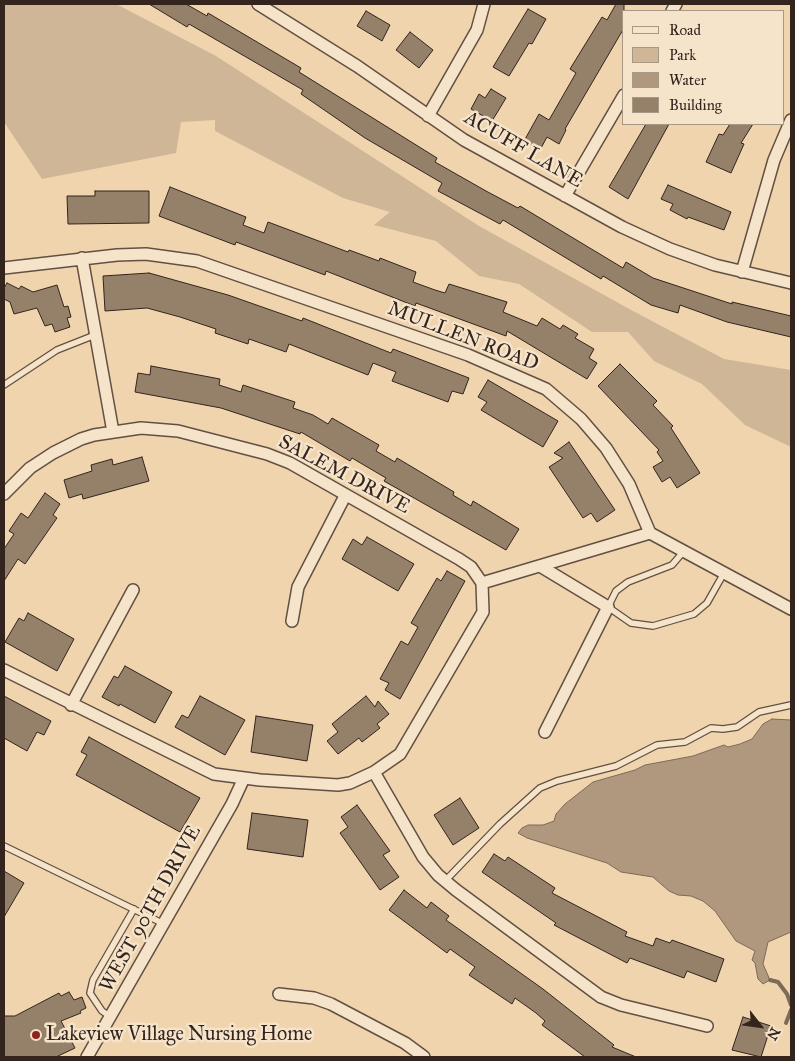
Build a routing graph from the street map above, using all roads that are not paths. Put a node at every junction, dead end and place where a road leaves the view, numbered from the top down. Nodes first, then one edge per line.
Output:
1 (484, 4) edge
2 (262, 5) edge
3 (622, 98) edge
4 (428, 116) junction
5 (791, 120) edge
6 (565, 196) junction
7 (82, 258) junction
8 (4, 268) edge
9 (742, 272) junction
10 (791, 283) edge
11 (95, 335) junction
12 (4, 385) edge
13 (113, 432) junction
14 (4, 494) edge
15 (345, 496) junction
16 (650, 533) junction
17 (684, 551) junction
18 (540, 566) junction
19 (724, 573) junction
20 (482, 583) junction
21 (133, 590) dead end
22 (608, 607) junction
23 (791, 609) edge
24 (292, 621) dead end
25 (4, 670) edge
26 (71, 705) junction
27 (791, 705) edge
28 (544, 732) dead end
29 (374, 772) junction
30 (244, 778) junction
31 (4, 846) edge
32 (445, 881) junction
33 (134, 909) junction
34 (164, 924) junction
35 (279, 994) dead end
36 (112, 1018) junction
37 (707, 1026) dead end
38 (88, 1057) edge
39 (424, 1057) edge

1 - 4 street
2 - 4 street, ACUFF LANE
3 - 6 street
4 - 6 street, ACUFF LANE
5 - 9 street
6 - 9 street, ACUFF LANE
7 - 8 street, MULLEN ROAD
7 - 11 street
7 - 16 street, MULLEN ROAD
9 - 10 street, ACUFF LANE
11 - 12 lane
11 - 13 street
13 - 14 street, SALEM DRIVE
13 - 15 street, SALEM DRIVE
15 - 20 street, SALEM DRIVE
15 - 24 street
16 - 17 street
16 - 18 street
17 - 19 street
17 - 22 lane
18 - 20 street
18 - 22 street
19 - 22 lane
19 - 23 street
20 - 29 street
21 - 26 street
22 - 28 street
25 - 26 street
26 - 30 street
27 - 32 lane
29 - 30 street
29 - 32 street
30 - 34 street, WEST 90TH DRIVE
31 - 33 lane
32 - 37 street
33 - 34 lane
33 - 36 lane
34 - 36 street, WEST 90TH DRIVE
35 - 39 street
36 - 38 street, WEST 90TH DRIVE

